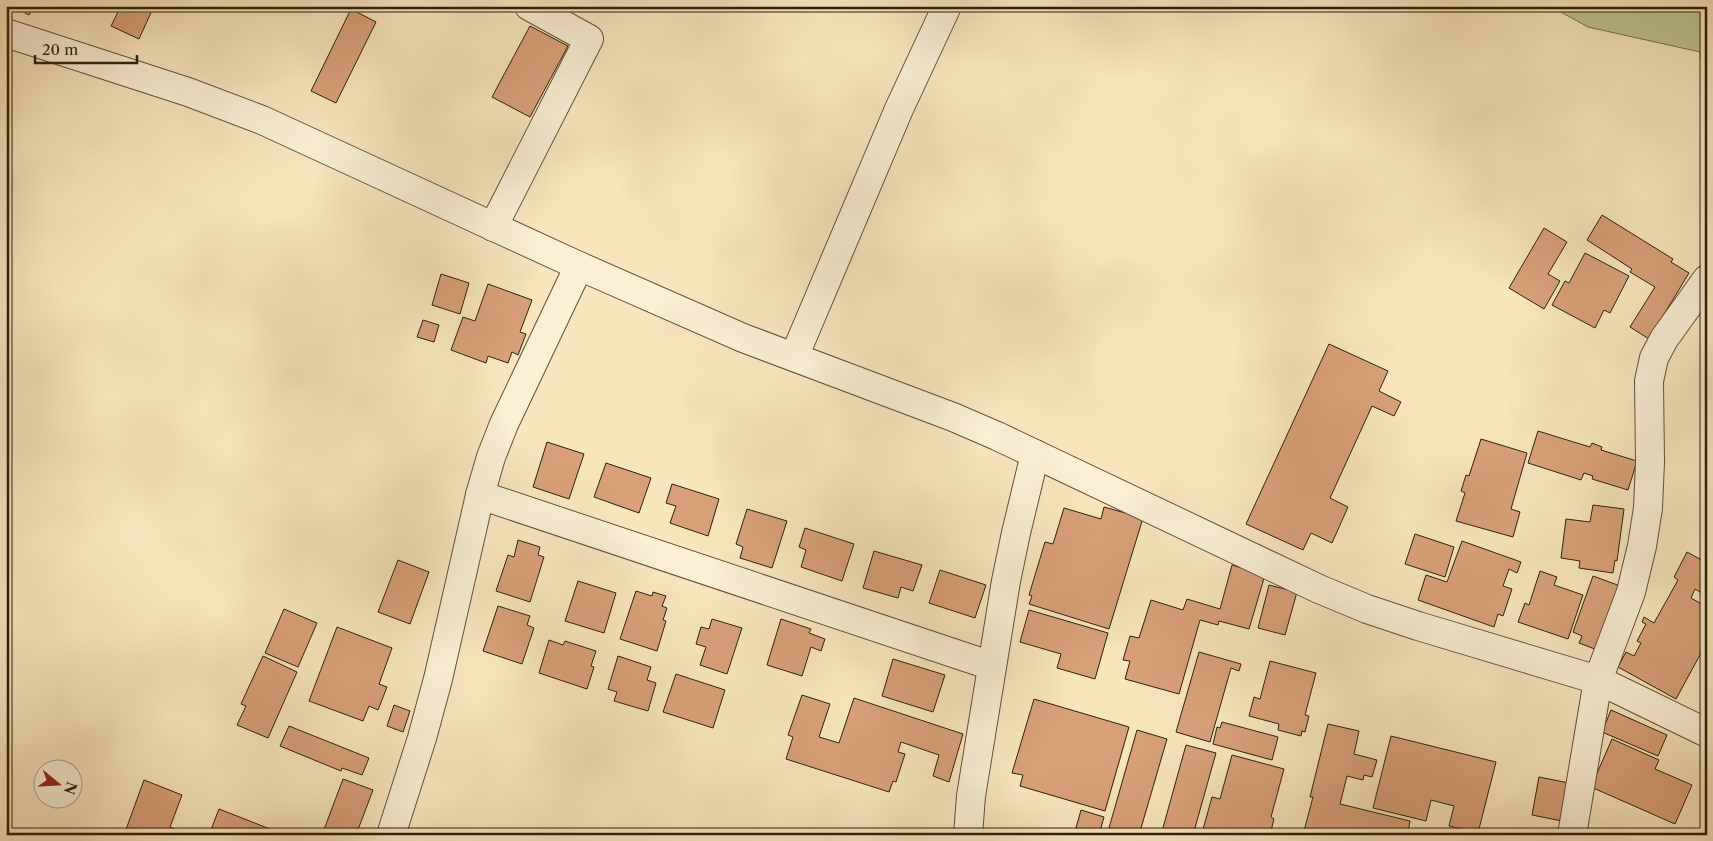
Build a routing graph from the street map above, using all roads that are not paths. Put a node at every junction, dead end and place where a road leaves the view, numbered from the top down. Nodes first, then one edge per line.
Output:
1 (529, 6) edge
2 (947, 6) edge
3 (6, 33) edge
4 (494, 226) junction
5 (579, 266) junction
6 (1707, 279) edge
7 (794, 357) junction
8 (1036, 454) junction
9 (480, 495) junction
10 (992, 666) junction
11 (1598, 680) junction
12 (1707, 733) edge
13 (391, 835) edge
14 (968, 835) edge
15 (1572, 835) edge

1 - 4 street
2 - 7 street
3 - 4 street
4 - 5 street
5 - 7 street
5 - 9 street
6 - 11 street
7 - 8 street
8 - 10 street
8 - 11 street
9 - 10 street
9 - 13 street
10 - 14 street
11 - 12 street
11 - 15 street

